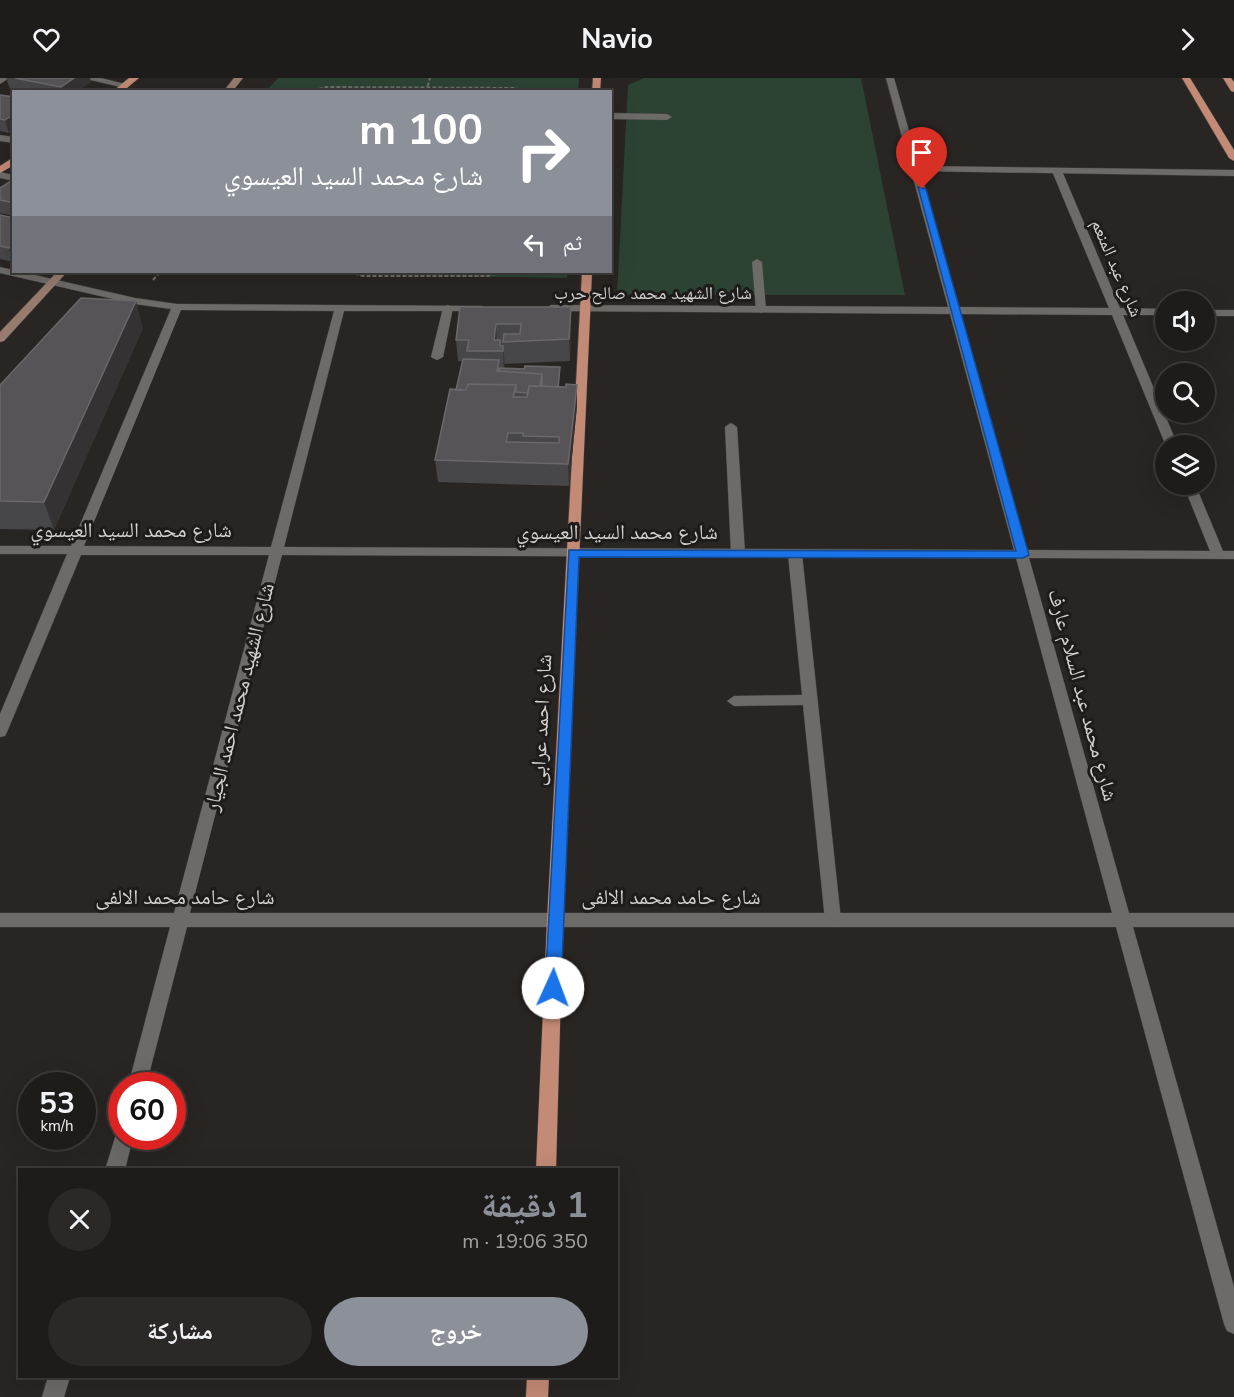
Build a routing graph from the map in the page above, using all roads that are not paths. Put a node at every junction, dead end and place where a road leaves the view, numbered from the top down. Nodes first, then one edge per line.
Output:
1 (5, 78) edge
2 (86, 78) edge
3 (135, 78) edge
4 (239, 78) edge
5 (890, 78) edge
6 (1186, 78) edge
7 (1227, 78) edge
8 (0, 81) edge
9 (125, 85) junction
10 (1234, 89) edge
11 (119, 90) edge
12 (229, 90) edge
13 (612, 116) edge
14 (667, 117) dead end
15 (1234, 158) edge
16 (916, 169) junction
17 (1057, 171) junction
18 (1234, 172) edge
19 (757, 262) dead end
20 (13, 273) edge
21 (61, 273) edge
22 (587, 273) edge
23 (52, 282) junction
24 (177, 307) junction
25 (340, 307) junction
26 (448, 308) junction
27 (494, 308) edge
28 (539, 308) edge
29 (585, 309) junction
30 (761, 310) junction
31 (955, 311) junction
32 (1116, 312) junction
33 (1155, 312) edge
34 (1215, 313) edge
35 (1234, 313) edge
36 (1, 335) edge
37 (437, 357) dead end
38 (731, 427) dead end
39 (1167, 435) edge
40 (1193, 495) edge
41 (0, 550) edge
42 (75, 551) junction
43 (277, 552) junction
44 (573, 553) junction
45 (738, 554) junction
46 (795, 554) junction
47 (1023, 555) junction
48 (1218, 555) junction
49 (1234, 555) edge
50 (810, 700) junction
51 (734, 701) dead end
52 (0, 732) edge
53 (0, 920) edge
54 (182, 920) junction
55 (555, 920) junction
56 (832, 920) junction
57 (1123, 920) junction
58 (1234, 920) edge
59 (141, 1072) edge
60 (120, 1150) edge
61 (115, 1168) edge
62 (546, 1168) edge
63 (1234, 1324) edge
64 (59, 1378) edge
65 (538, 1378) edge
66 (53, 1397) edge
67 (537, 1397) edge

1 - 8 street
2 - 9 street
3 - 9 main road
4 - 12 street
5 - 16 street, شارع محمد عبد السلام عارف
6 - 15 main road
7 - 10 main road
9 - 11 main road
13 - 14 street
16 - 17 street
16 - 31 street, شارع محمد عبد السلام عارف
17 - 18 street
17 - 32 street, شارع عبد المنعم
19 - 30 street
20 - 23 street
21 - 23 street
22 - 29 main road, شارع احمد عرابى
23 - 24 street
23 - 36 street
24 - 25 street
24 - 42 street
25 - 26 street
25 - 43 street, شارع الشهيد محمد احمد الجيار
26 - 27 street
26 - 37 street
28 - 29 street, شارع الشهيد محمد صالح حرب
29 - 30 street, شارع الشهيد محمد صالح حرب
29 - 44 main road, شارع احمد عرابى
30 - 31 street, شارع الشهيد محمد صالح حرب
31 - 32 street, شارع الشهيد محمد صالح حرب
31 - 47 street, شارع محمد عبد السلام عارف
32 - 33 street, شارع الشهيد محمد صالح حرب
32 - 39 street, شارع عبد المنعم
34 - 35 street
38 - 45 street
40 - 48 street
41 - 42 street, شارع محمد السيد العيسوي
42 - 43 street, شارع محمد السيد العيسوي
42 - 52 street
43 - 44 street, شارع محمد السيد العيسوي
43 - 54 street, شارع الشهيد محمد احمد الجيار
44 - 45 street, شارع محمد السيد العيسوي
44 - 55 main road, شارع احمد عرابى
45 - 46 street, شارع محمد السيد العيسوي
46 - 47 street, شارع محمد السيد العيسوي
46 - 50 street
47 - 48 street, شارع محمد السيد العيسوي
47 - 57 street, شارع محمد عبد السلام عارف
48 - 49 street, شارع محمد السيد العيسوي
50 - 51 street
50 - 56 street
53 - 54 street, شارع حامد محمد الالفى
54 - 55 street, شارع حامد محمد الالفى
54 - 59 street, شارع الشهيد محمد احمد الجيار
55 - 56 street, شارع حامد محمد الالفى
55 - 62 main road, شارع احمد عرابى
56 - 57 street, شارع حامد محمد الالفى
57 - 58 street, شارع حامد محمد الالفى
57 - 63 street, شارع محمد عبد السلام عارف
60 - 61 street
64 - 66 street
65 - 67 main road

